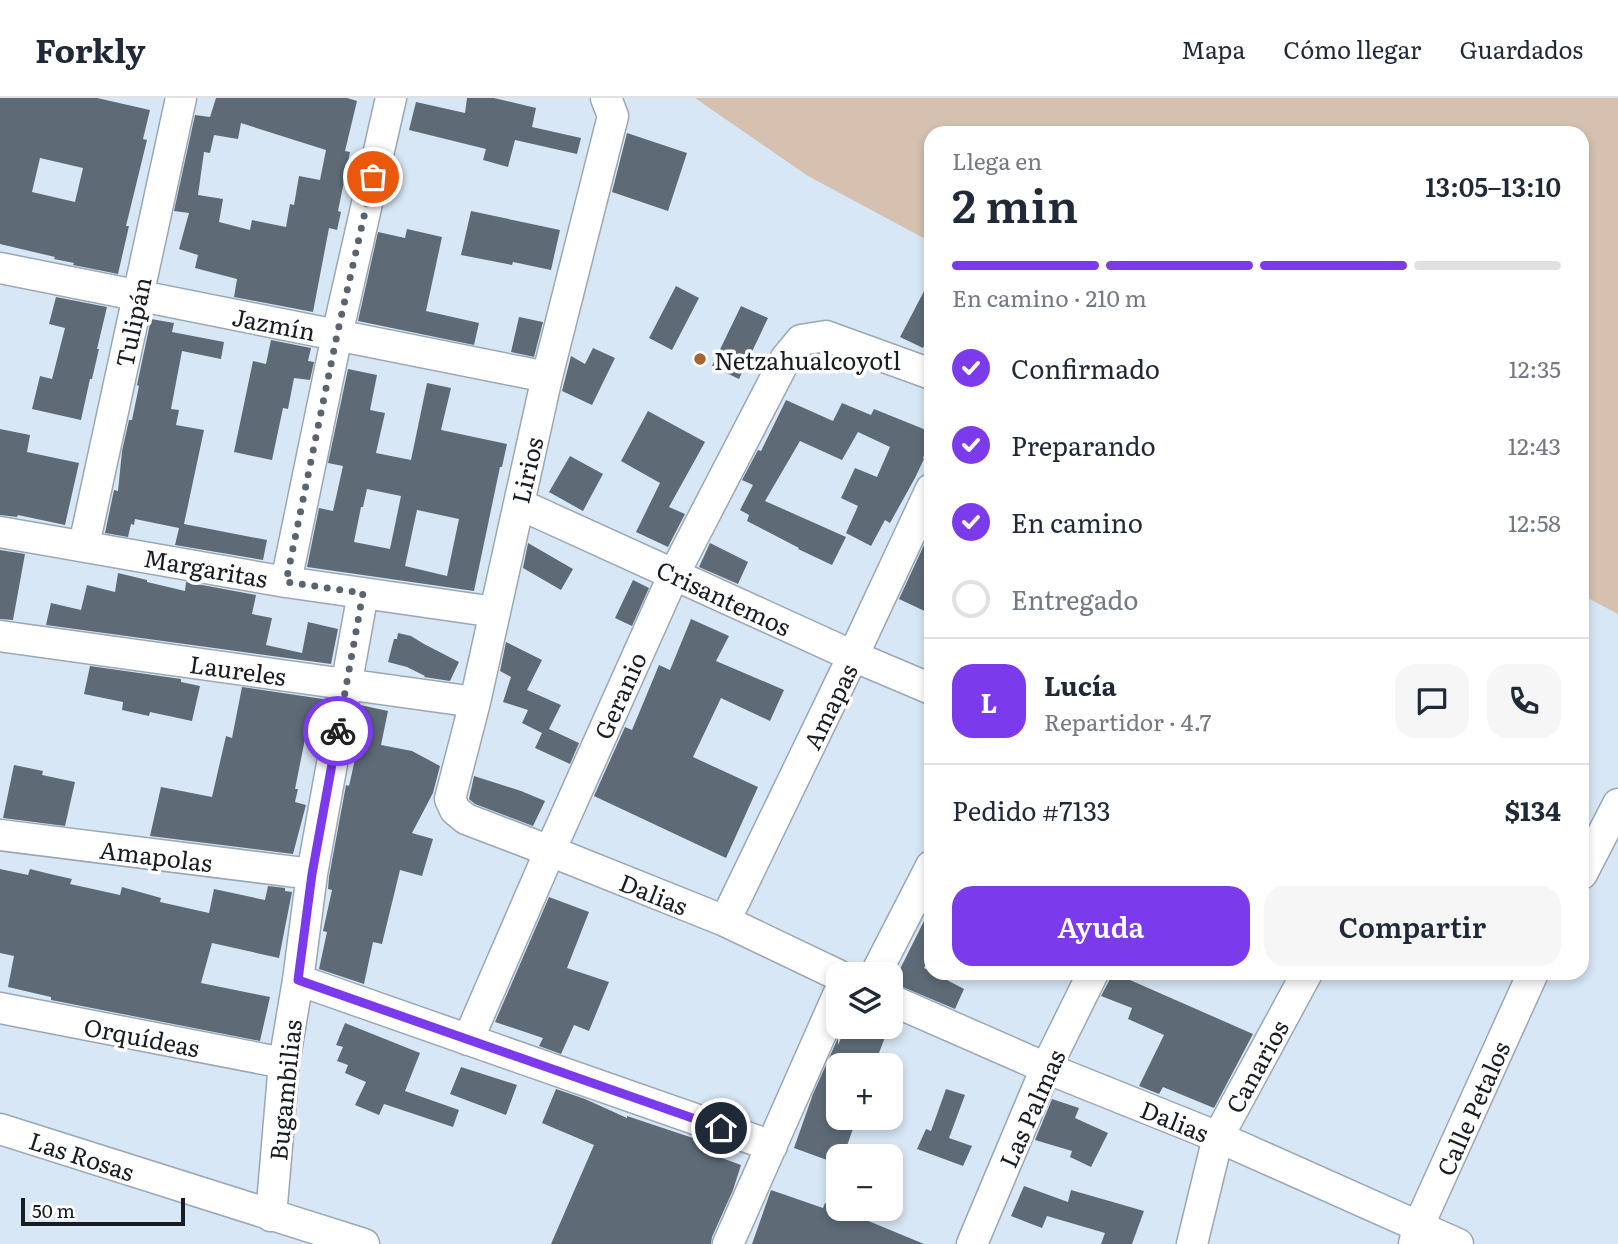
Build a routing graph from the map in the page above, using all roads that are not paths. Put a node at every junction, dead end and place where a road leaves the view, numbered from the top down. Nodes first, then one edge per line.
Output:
1 (181, 98) edge
2 (391, 98) edge
3 (610, 107) edge
4 (0, 268) edge
5 (138, 296) junction
6 (337, 335) junction
7 (924, 371) edge
8 (547, 377) junction
9 (519, 504) junction
10 (924, 504) edge
11 (0, 531) edge
12 (84, 545) junction
13 (674, 574) junction
14 (286, 582) junction
15 (363, 593) junction
16 (495, 612) junction
17 (0, 636) edge
18 (853, 656) junction
19 (346, 684) junction
20 (924, 686) edge
21 (475, 702) junction
22 (1618, 804) edge
23 (466, 820) joint
24 (0, 835) edge
25 (550, 851) junction
26 (1589, 860) edge
27 (312, 874) junction
28 (924, 880) edge
29 (724, 921) junction
30 (882, 962) edge
31 (826, 969) edge
32 (298, 980) junction
33 (1090, 980) edge
34 (1303, 980) edge
35 (1530, 980) edge
36 (903, 1005) edge
37 (0, 1008) edge
38 (826, 1022) edge
39 (468, 1040) junction
40 (284, 1063) junction
41 (1046, 1068) junction
42 (0, 1129) edge
43 (1217, 1137) junction
44 (772, 1146) junction
45 (271, 1216) junction
46 (1416, 1236) edge
47 (364, 1244) edge
48 (728, 1244) edge
49 (972, 1244) edge
50 (1192, 1244) edge
51 (1458, 1244) edge

1 - 5 street, Tulipán
2 - 6 street
3 - 8 street, Lirios
4 - 5 street, Jazmín
5 - 6 street, Jazmín
5 - 12 street, Tulipán
6 - 8 street, Jazmín
6 - 14 street
7 - 13 street, Geranio
8 - 9 street, Lirios
9 - 13 street, Crisantemos
9 - 16 street, Lirios
10 - 18 street, Amapas
11 - 12 street, Margaritas
12 - 14 street, Margaritas
13 - 18 street, Crisantemos
13 - 25 street, Geranio
14 - 15 street, Margaritas
15 - 16 street, Margaritas
15 - 19 street, Bugambilias
16 - 21 street, Lirios
17 - 19 street, Laureles
18 - 20 street, Crisantemos
18 - 29 street, Amapas
19 - 21 street, Laureles
19 - 27 street, Bugambilias
21 - 23 street, Lirios
22 - 26 street
23 - 25 street, Dalias
24 - 27 street, Amapolas
25 - 29 street, Dalias
25 - 39 street, Geranio
27 - 32 street, Bugambilias
28 - 30 street
29 - 31 street, Dalias
32 - 39 street
32 - 40 street, Bugambilias
33 - 41 street, Las Palmas
34 - 43 street, Canarios
35 - 46 street, Calle Petalos
36 - 41 street, Dalias
37 - 40 street, Orquídeas
38 - 44 street
39 - 44 street
40 - 45 street, Bugambilias
41 - 43 street, Dalias
41 - 49 street, Las Palmas
42 - 45 street, Las Rosas
43 - 46 street, Dalias
43 - 50 street, Canarios
44 - 48 street
45 - 47 street, Las Rosas
46 - 51 street, Dalias

